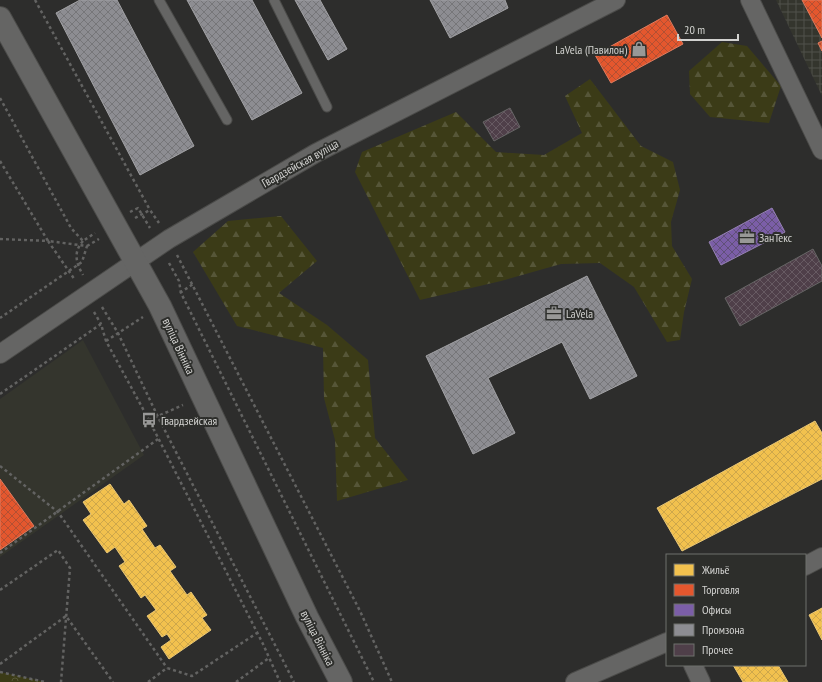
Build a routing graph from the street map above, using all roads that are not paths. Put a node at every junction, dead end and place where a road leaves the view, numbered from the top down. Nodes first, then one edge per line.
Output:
1 (159, 0) edge
2 (274, 0) edge
3 (616, 0) edge
4 (750, 0) edge
5 (0, 18) edge
6 (327, 107) dead end
7 (227, 120) dead end
8 (822, 150) edge
9 (136, 261) junction
10 (0, 354) edge
11 (822, 557) edge
12 (806, 565) edge
13 (666, 642) edge
14 (693, 666) edge
15 (341, 682) edge
16 (575, 682) edge
17 (701, 682) edge

1 - 7 lane
2 - 6 lane
3 - 9 street, Гвардзейская вуліца
4 - 8 street
5 - 9 street, вуліца Вінніка
9 - 10 street, Гвардзейская вуліца
9 - 15 street, вуліца Вінніка
11 - 12 street
13 - 16 street
14 - 17 street

